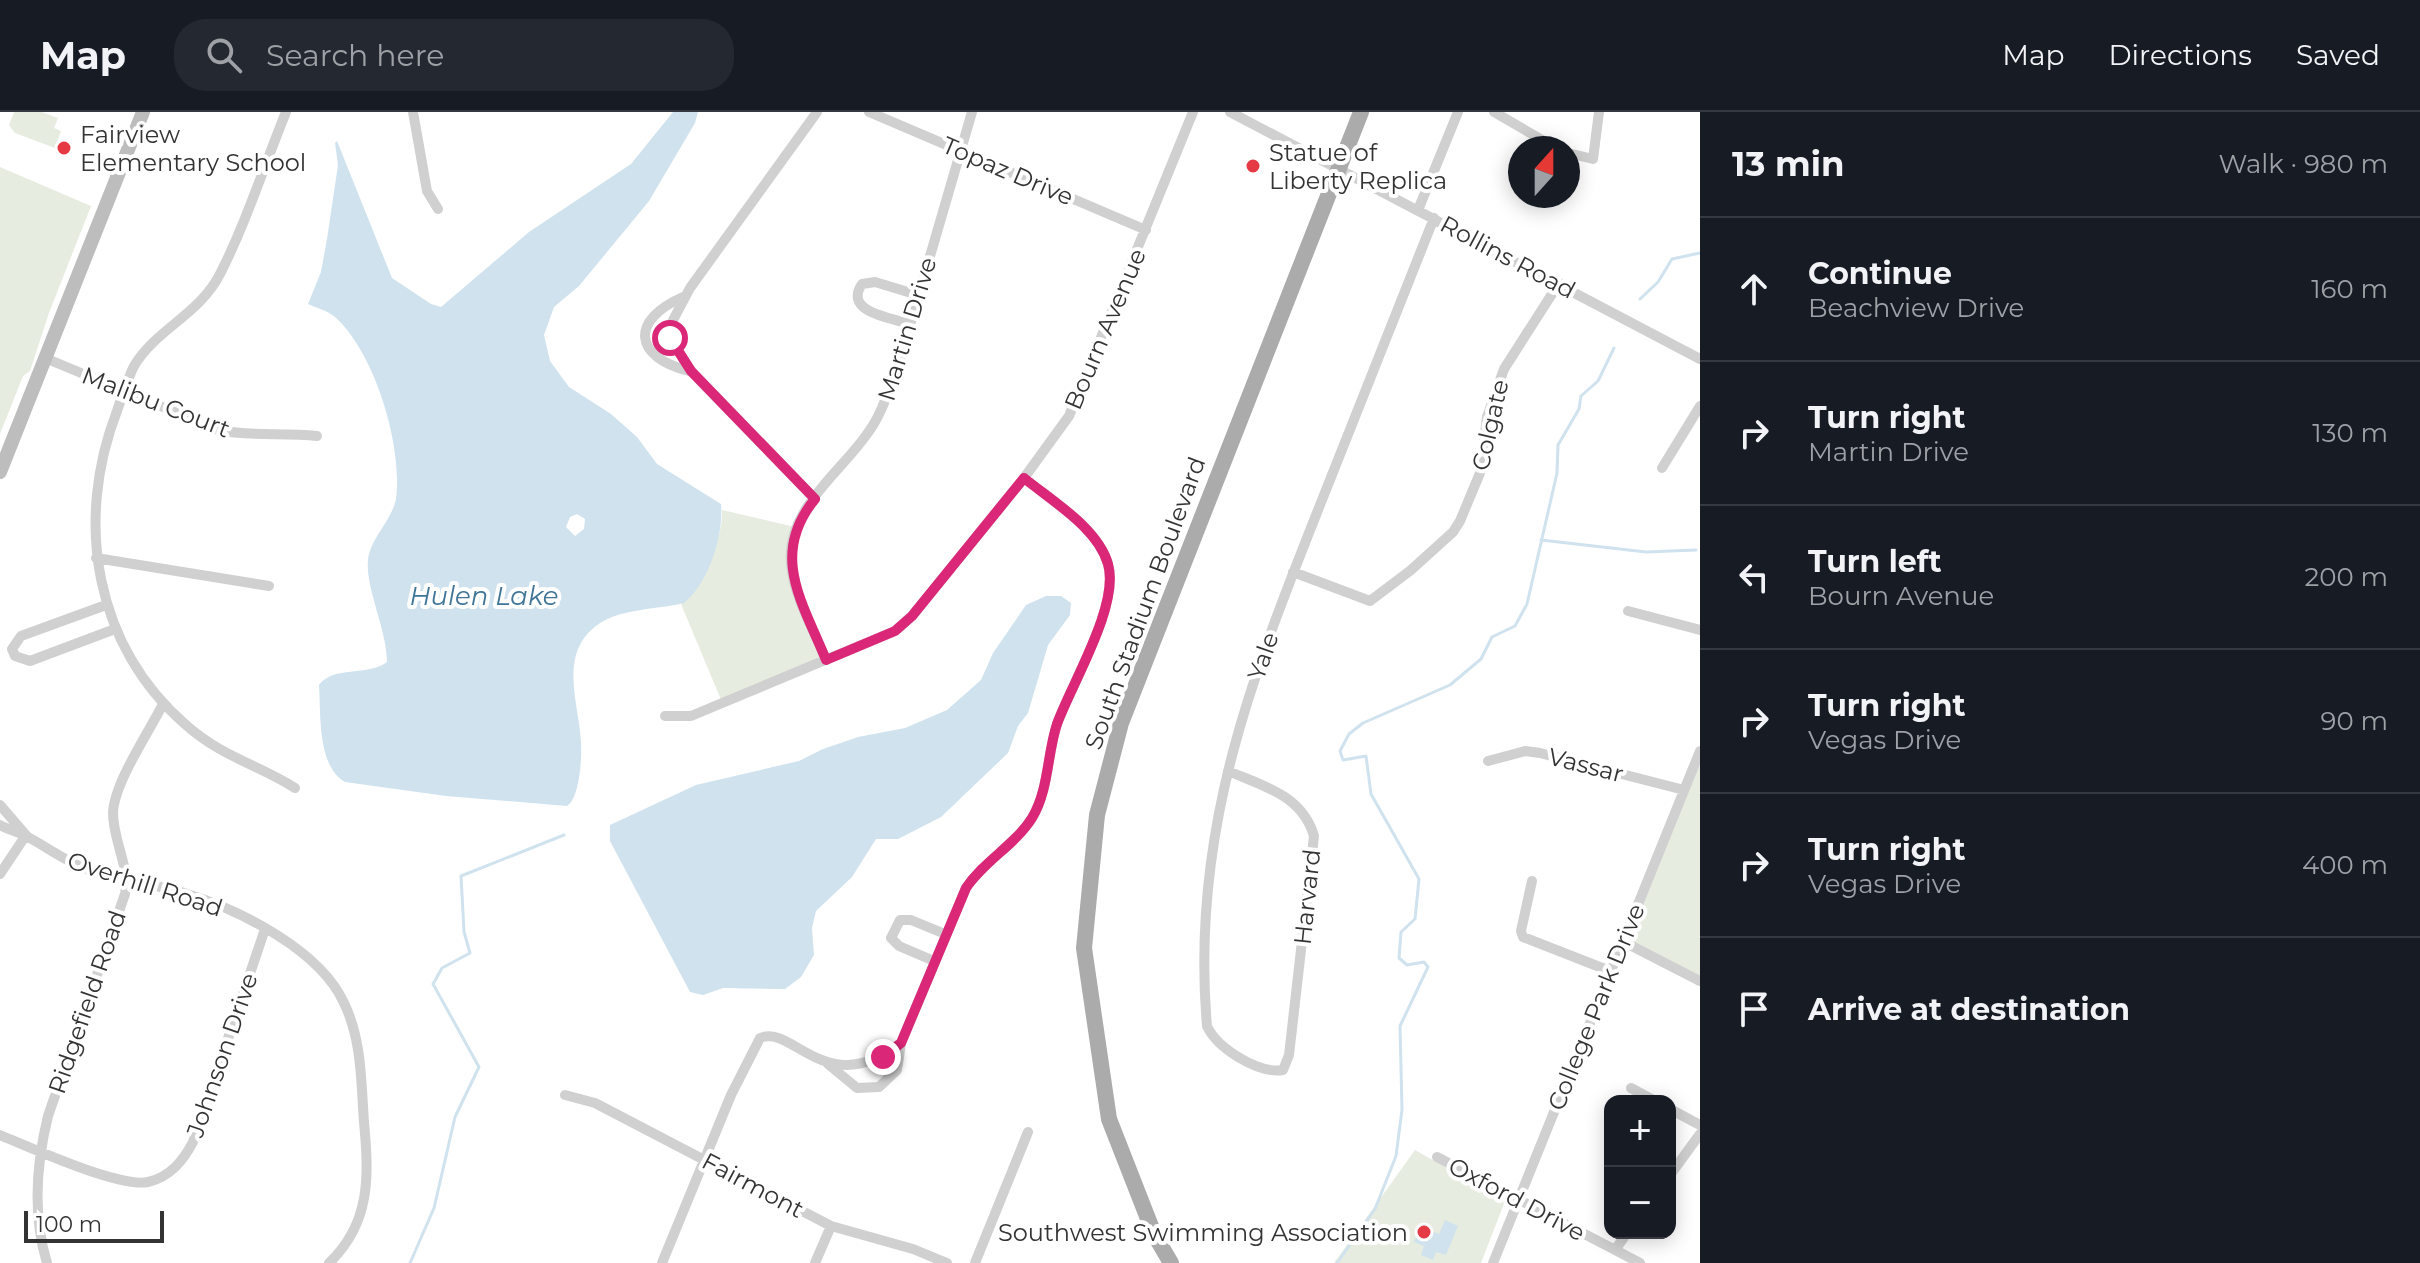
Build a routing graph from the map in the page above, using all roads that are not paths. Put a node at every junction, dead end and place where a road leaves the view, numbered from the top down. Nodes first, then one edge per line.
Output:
1 (143, 112) edge
2 (286, 112) edge
3 (413, 112) edge
4 (817, 112) edge
5 (869, 112) edge
6 (972, 112) edge
7 (1193, 112) edge
8 (1230, 112) edge
9 (1361, 112) edge
10 (1458, 112) edge
11 (1494, 112) edge
12 (1599, 112) edge
13 (1242, 115) edge
14 (1535, 136) edge
15 (960, 150) junction
16 (1580, 156) edge
17 (1338, 170) junction
18 (438, 209) dead end
19 (1418, 210) junction
20 (1434, 218) junction
21 (1146, 230) junction
22 (1559, 283) junction
23 (687, 292) junction
24 (918, 295) junction
25 (910, 324) junction
26 (45, 358) junction
27 (1700, 359) edge
28 (691, 371) junction
29 (124, 392) junction
30 (1700, 406) edge
31 (317, 436) dead end
32 (1662, 468) dead end
33 (0, 472) edge
34 (1024, 478) junction
35 (815, 499) junction
36 (96, 558) junction
37 (1293, 572) junction
38 (269, 586) dead end
39 (106, 605) junction
40 (1628, 611) dead end
41 (115, 629) junction
42 (1700, 630) edge
43 (826, 660) junction
44 (163, 704) junction
45 (665, 716) dead end
46 (1700, 751) edge
47 (1488, 761) dead end
48 (1228, 771) junction
49 (295, 788) dead end
50 (1684, 790) junction
51 (0, 805) edge
52 (0, 825) edge
53 (26, 835) junction
54 (0, 874) edge
55 (127, 878) junction
56 (1532, 881) dead end
57 (265, 929) junction
58 (945, 934) junction
59 (1622, 941) junction
60 (934, 961) junction
61 (1610, 971) junction
62 (1700, 981) edge
63 (901, 1043) junction
64 (828, 1064) junction
65 (1283, 1070) joint
66 (1631, 1088) dead end
67 (565, 1095) dead end
68 (1644, 1095) edge
69 (1676, 1112) edge
70 (1700, 1125) edge
71 (1028, 1132) dead end
72 (1700, 1134) edge
73 (0, 1135) edge
74 (40, 1152) junction
75 (1437, 1157) dead end
76 (705, 1159) junction
77 (1676, 1167) edge
78 (1518, 1200) junction
79 (831, 1226) junction
80 (1623, 1239) edge
81 (1615, 1250) junction
82 (47, 1263) edge
83 (329, 1263) edge
84 (662, 1263) edge
85 (815, 1263) edge
86 (947, 1263) edge
87 (975, 1263) edge
88 (1171, 1263) edge
89 (1493, 1263) edge
90 (1640, 1263) edge

1 - 26 street
2 - 29 street
3 - 18 street
4 - 23 street
5 - 15 street, Topaz Drive
6 - 15 street, Martin Drive
7 - 21 street, Bourn Avenue
8 - 13 street, Rollins Road
9 - 17 main road, South Stadium Boulevard
10 - 19 street
11 - 14 street
12 - 16 street
13 - 17 street, Rollins Road
15 - 21 street, Topaz Drive
15 - 24 street, Martin Drive
17 - 19 street, Rollins Road
17 - 88 main road, South Stadium Boulevard
19 - 20 street, Rollins Road
20 - 22 street, Rollins Road
20 - 37 street, Yale
21 - 34 street, Bourn Avenue
22 - 27 street, Rollins Road
22 - 37 street, Colgate
23 - 28 street
23 - 28 street
24 - 25 street, Martin Drive
24 - 25 street
25 - 35 street, Martin Drive
26 - 29 street, Malibu Court
26 - 33 street
28 - 35 street
29 - 31 street, Malibu Court
29 - 36 street
30 - 32 street
34 - 43 street, Bourn Avenue
34 - 58 street
35 - 43 street, Martin Drive
36 - 38 street
36 - 39 street
37 - 48 street, Yale
39 - 41 street
39 - 41 street
40 - 42 street
41 - 44 street
43 - 45 street, Bourn Avenue
44 - 49 street
44 - 55 street, Ridgefield Road
46 - 50 street, College Park Drive
47 - 50 street, Vassar
48 - 65 street, Yale
48 - 65 street, Harvard
50 - 59 street, College Park Drive
51 - 53 street, Overhill Road
52 - 53 street, Overhill Road
53 - 54 street
53 - 55 street, Overhill Road
55 - 57 street, Overhill Road
55 - 74 street, Ridgefield Road
56 - 61 street
57 - 74 street, Johnson Drive
57 - 83 street, Overhill Road
58 - 60 street
58 - 60 street
59 - 61 street, College Park Drive
59 - 62 street
60 - 63 street
61 - 78 street, College Park Drive
63 - 64 street
63 - 64 street
64 - 76 street
66 - 68 street
67 - 76 street, Fairmont
69 - 70 street
71 - 87 street
72 - 77 street
73 - 74 street
74 - 82 street, Ridgefield Road
75 - 78 street, Oxford Drive
76 - 79 street, Fairmont
76 - 84 street
78 - 81 street, Oxford Drive
78 - 89 street, College Park Drive
79 - 85 street
79 - 86 street, Fairmont
80 - 81 street
81 - 90 street, Oxford Drive

